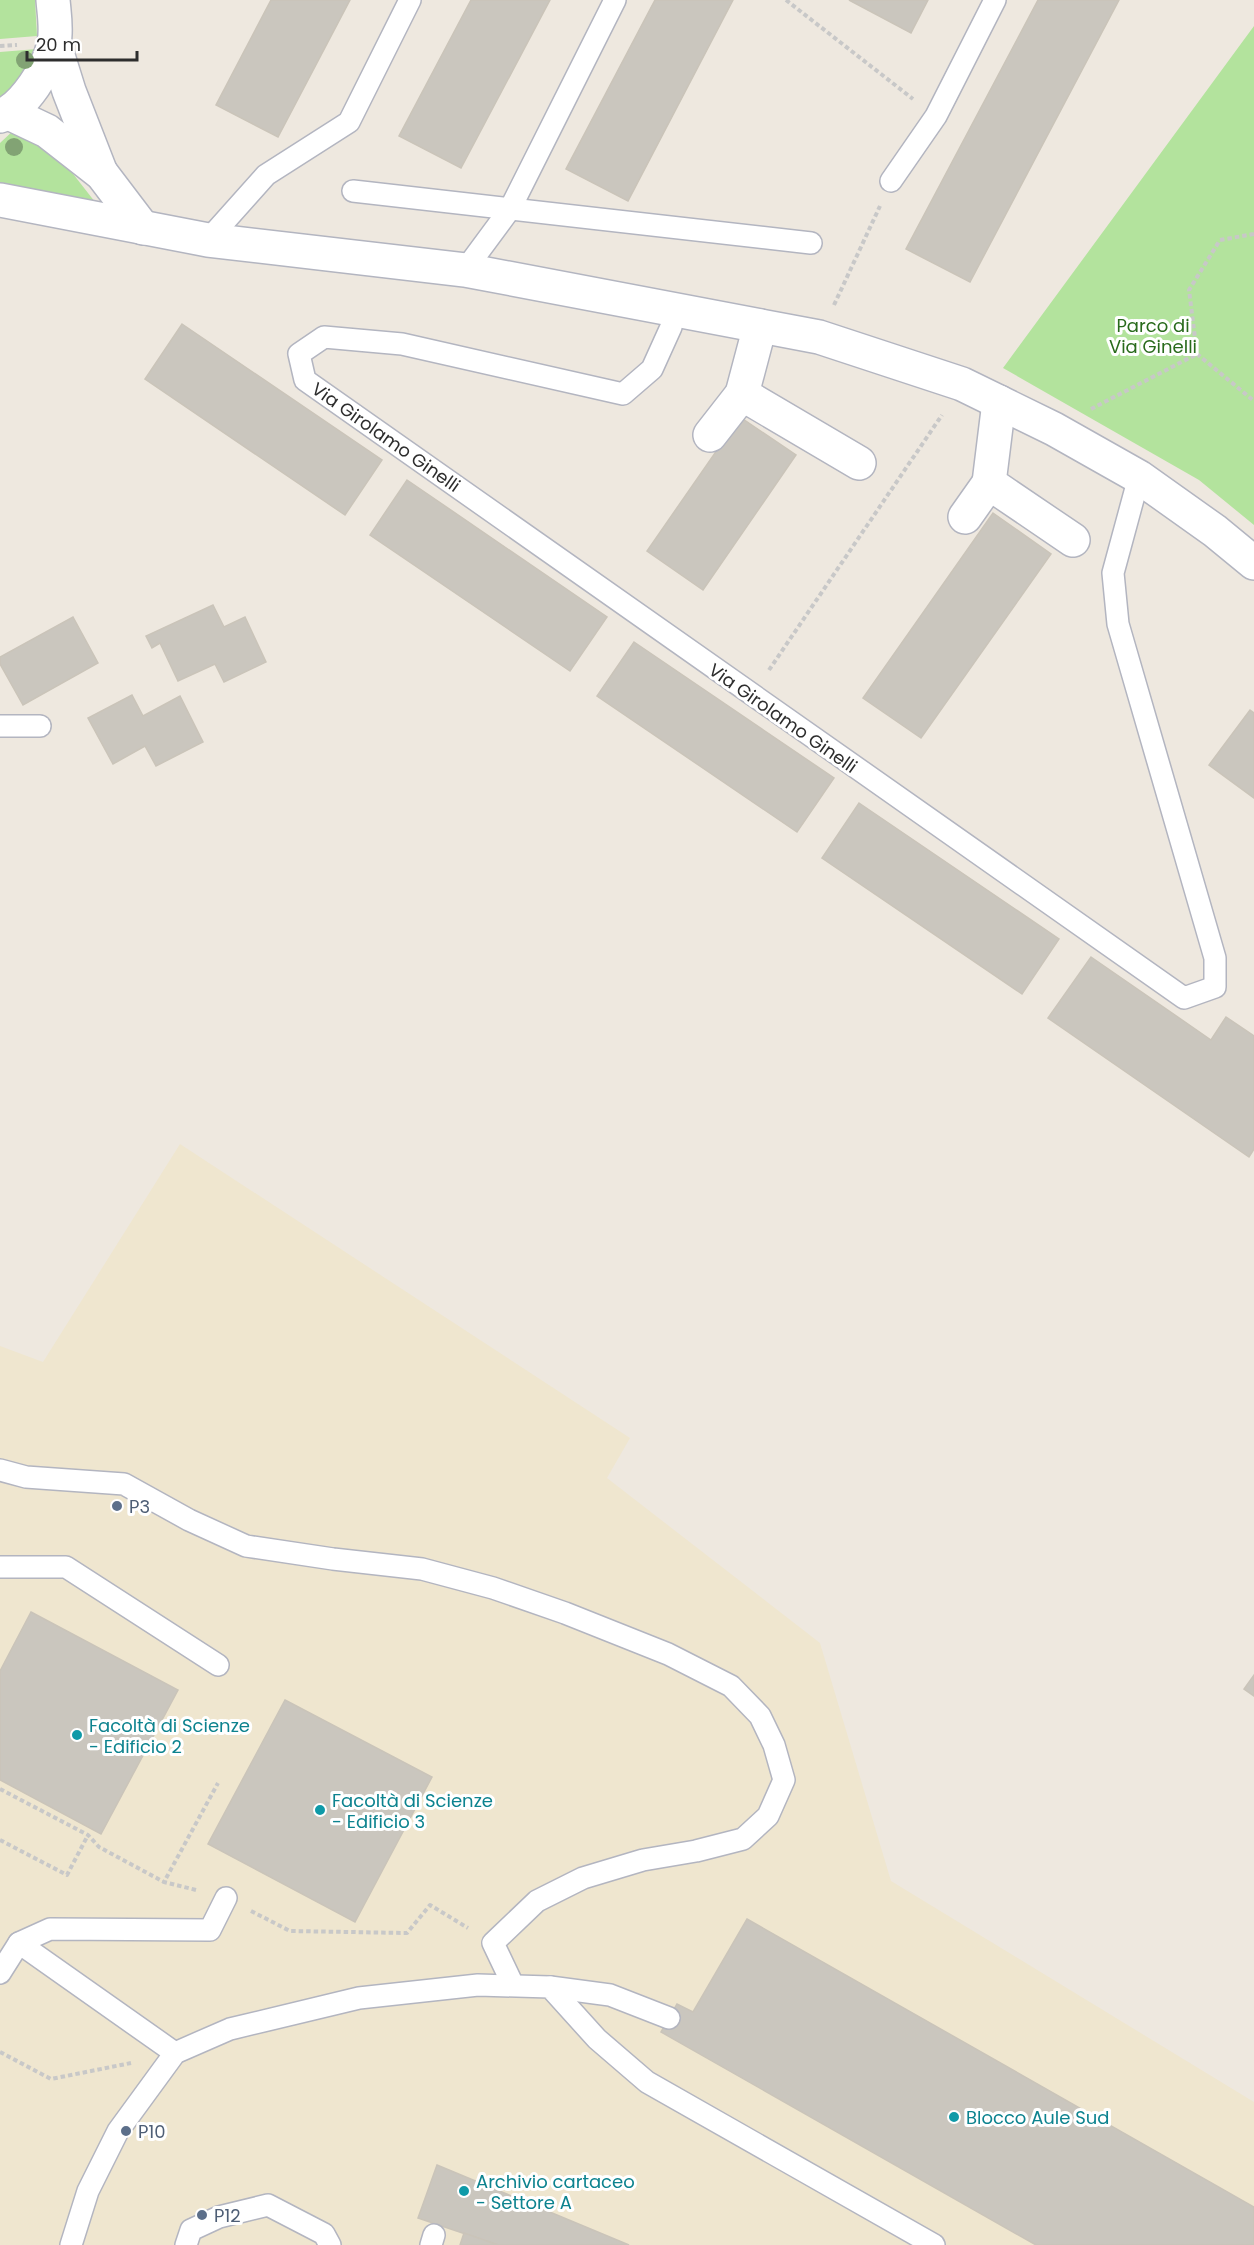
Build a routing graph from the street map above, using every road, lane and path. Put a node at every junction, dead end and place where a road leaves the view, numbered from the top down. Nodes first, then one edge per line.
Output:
1 (410, 0) edge
2 (615, 0) edge
3 (786, 0) edge
4 (995, 0) edge
5 (57, 15) edge
6 (4, 115) edge
7 (936, 116) junction
8 (102, 174) junction
9 (891, 181) joint
10 (353, 191) dead end
11 (0, 200) edge
12 (510, 209) junction
13 (143, 228) junction
14 (1254, 234) edge
15 (208, 240) junction
16 (811, 243) dead end
17 (465, 270) junction
18 (675, 309) junction
19 (760, 326) junction
20 (819, 337) junction
21 (1197, 354) junction
22 (962, 384) junction
23 (742, 394) junction
24 (1254, 401) edge
25 (999, 402) junction
26 (1054, 429) junction
27 (710, 435) dead end
28 (859, 463) dead end
29 (1138, 477) junction
30 (989, 483) junction
31 (965, 518) dead end
32 (1073, 540) dead end
33 (1254, 563) edge
34 (752, 696) junction
35 (0, 726) edge
36 (40, 726) dead end
37 (0, 1470) edge
38 (0, 1567) edge
39 (218, 1665) dead end
40 (218, 1783) dead end
41 (0, 1789) edge
42 (88, 1835) junction
43 (0, 1840) edge
44 (164, 1882) junction
45 (226, 1898) junction
46 (19, 1943) junction
47 (493, 1943) junction
48 (0, 1973) edge
49 (513, 1985) junction
50 (550, 1987) junction
51 (669, 2018) dead end
52 (0, 2052) edge
53 (176, 2053) junction
54 (70, 2245) edge
55 (186, 2245) edge
56 (330, 2245) edge
57 (934, 2245) edge

1 - 15 lane
2 - 12 lane
3 - 7 path
4 - 7 lane
5 - 6 street
5 - 8 street
6 - 8 street
7 - 9 lane
8 - 13 street
9 - 20 path
10 - 12 lane
11 - 13 street
12 - 16 lane
12 - 17 lane
13 - 15 street
14 - 21 path
15 - 17 street
17 - 18 street
18 - 19 street
18 - 34 lane, Via Girolamo Ginelli
19 - 20 street
19 - 23 street
20 - 22 street
21 - 24 path
21 - 26 path
22 - 25 street
22 - 34 path
23 - 27 street
23 - 28 street
25 - 26 street
25 - 30 street
26 - 29 street
29 - 33 street
29 - 34 lane, Via Girolamo Ginelli
30 - 31 street
30 - 32 street
35 - 36 lane
37 - 47 lane
38 - 39 lane
40 - 44 path
41 - 42 path
42 - 43 path
42 - 44 path
44 - 45 path
45 - 46 lane
45 - 47 path
46 - 48 lane
46 - 53 lane
47 - 49 lane
49 - 50 lane
49 - 53 lane
50 - 51 lane
50 - 57 lane
52 - 53 path
53 - 54 lane
55 - 56 lane

